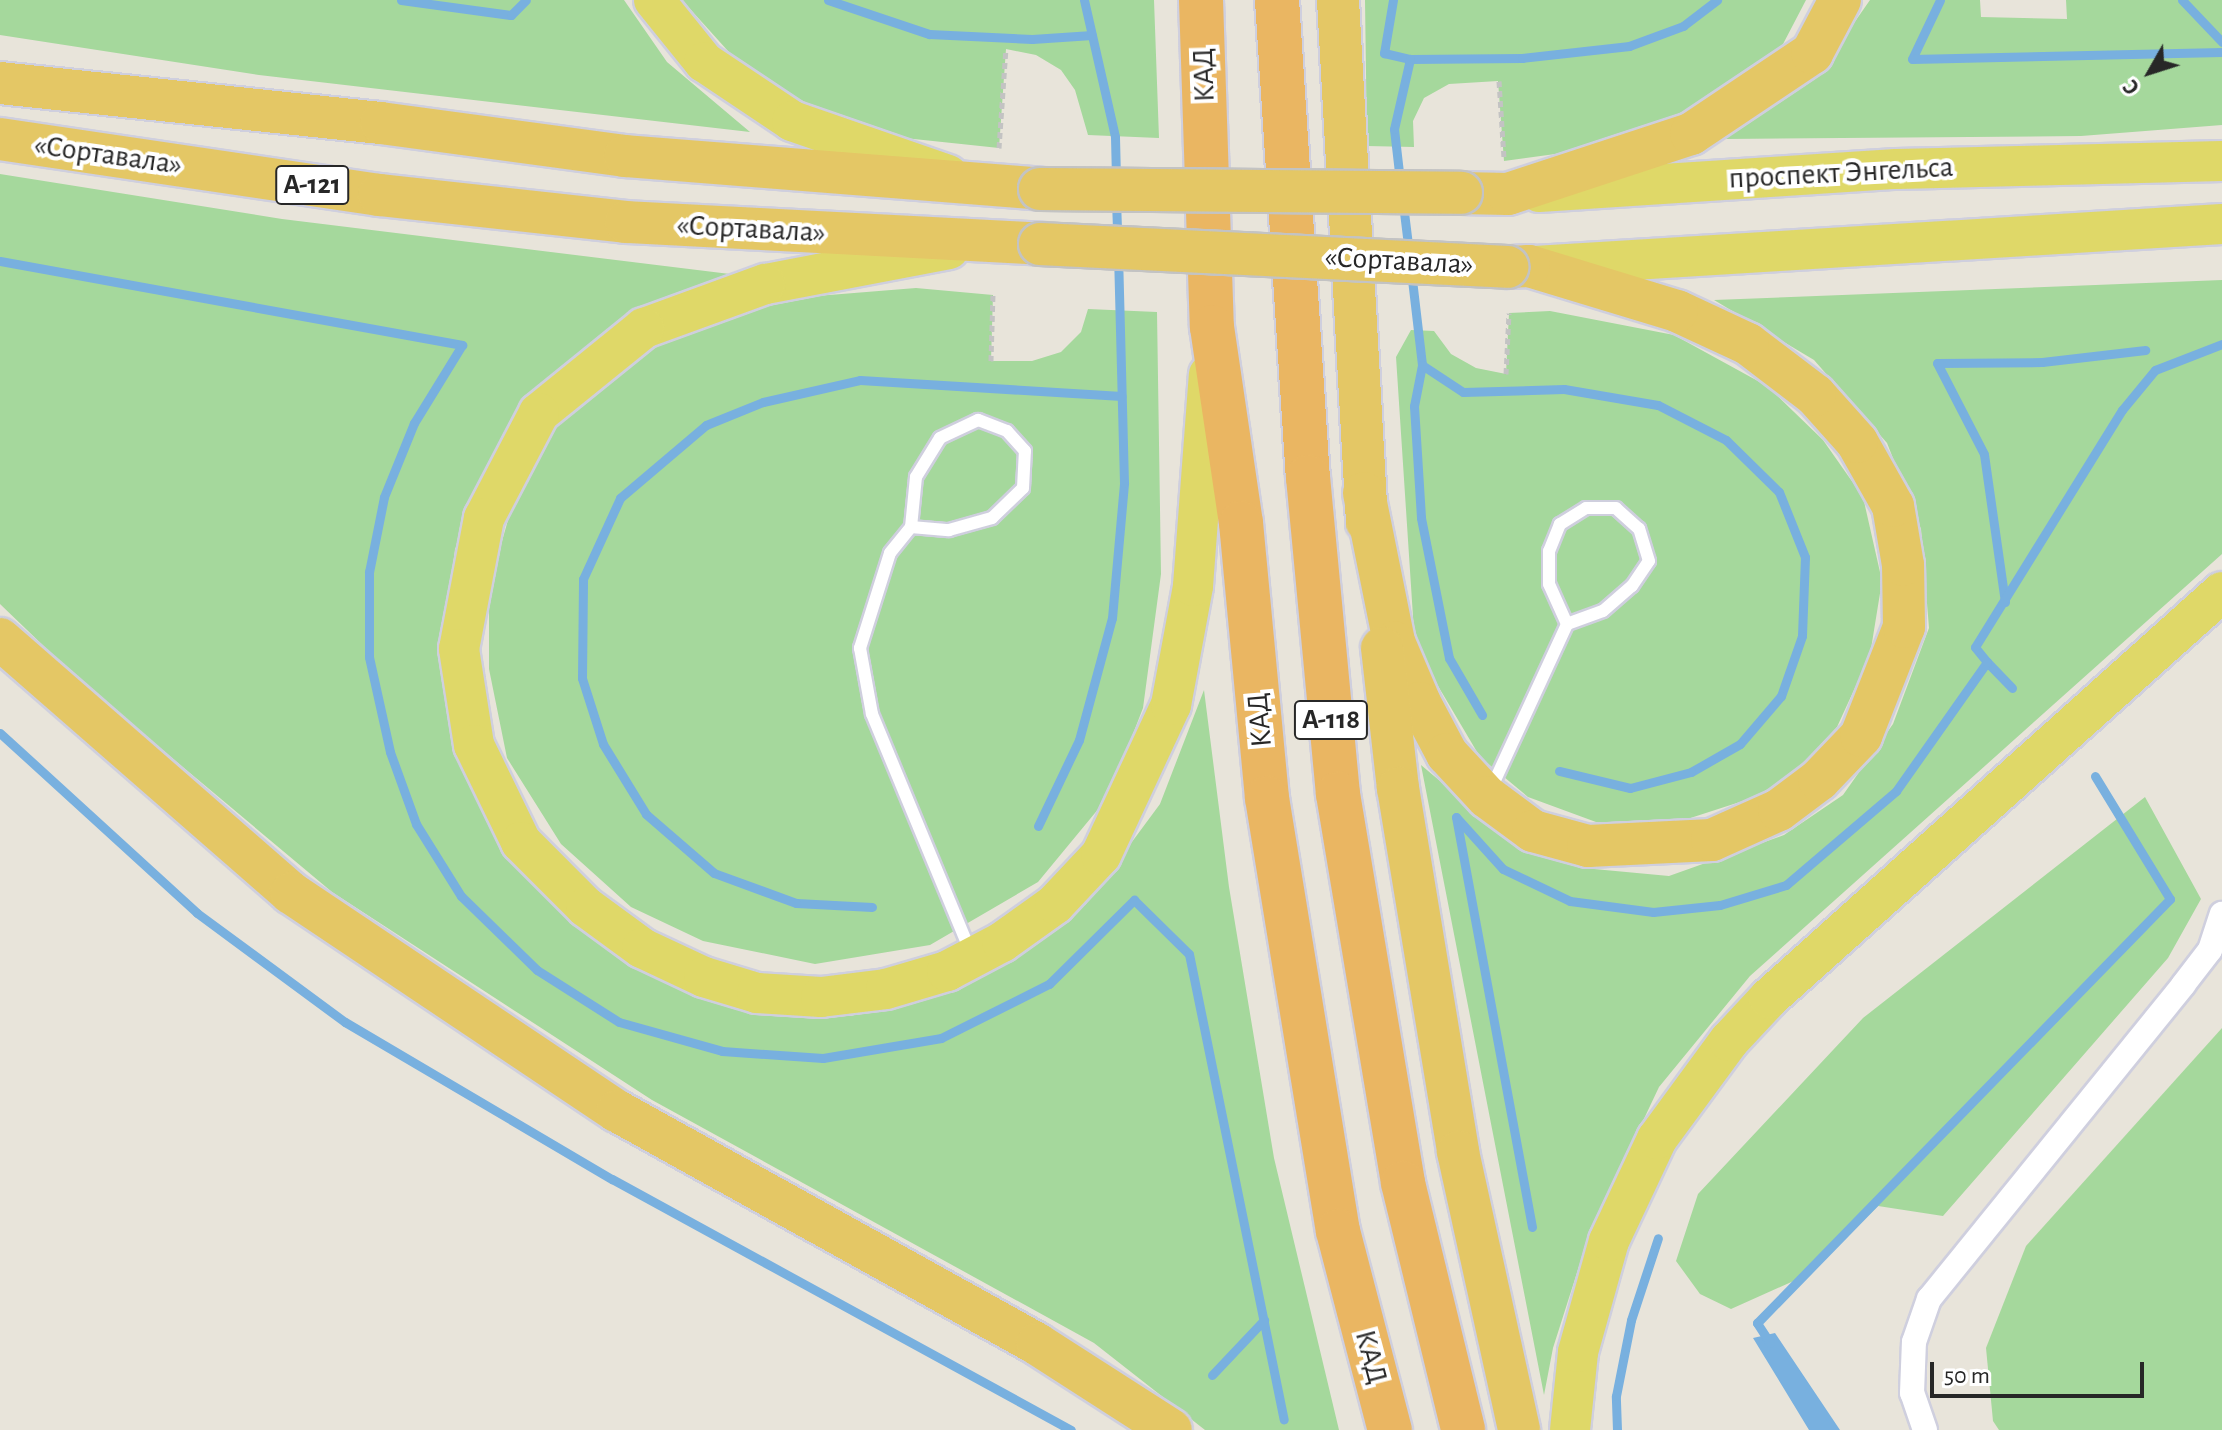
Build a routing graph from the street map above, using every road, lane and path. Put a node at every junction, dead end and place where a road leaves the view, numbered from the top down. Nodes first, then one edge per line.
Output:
1 (654, 0) edge
2 (1201, 0) edge
3 (1277, 0) edge
4 (1338, 0) edge
5 (1840, 0) edge
6 (1006, 49) dead end
7 (1499, 81) dead end
8 (0, 83) edge
9 (0, 139) edge
10 (999, 148) dead end
11 (2222, 161) edge
12 (1506, 177) junction
13 (978, 187) junction
14 (1461, 193) joint
15 (2222, 224) edge
16 (997, 243) junction
17 (1518, 266) junction
18 (993, 295) dead end
19 (1509, 313) dead end
20 (1212, 327) junction
21 (991, 361) dead end
22 (1506, 374) dead end
23 (1364, 493) junction
24 (911, 527) junction
25 (2222, 592) edge
26 (1567, 624) junction
27 (0, 639) edge
28 (1487, 797) junction
29 (2222, 914) edge
30 (973, 957) junction
31 (1171, 1430) edge
32 (1390, 1430) edge
33 (1463, 1430) edge
34 (1519, 1430) edge
35 (1570, 1430) edge
36 (1925, 1430) edge

1 - 13 main road
2 - 20 highway, КАД / А-118
3 - 33 highway, А-118
4 - 23 highway
5 - 12 highway
6 - 10 path
7 - 12 path
8 - 13 highway, «Сортавала» / А-121
9 - 16 highway, «Сортавала» / А-121
11 - 12 main road, проспект Энгельса
12 - 14 highway, проспект Энгельса
13 - 14 highway, «Сортавала» / А-121, bridge
15 - 17 main road
16 - 17 highway, «Сортавала» / А-121, bridge
16 - 30 main road
17 - 28 highway, «Сортавала»
18 - 21 path
19 - 22 path
20 - 30 main road
20 - 32 highway, КАД / А-118
23 - 28 highway, «Сортавала»
23 - 34 highway
24 - 24 lane
24 - 30 lane
25 - 35 main road
26 - 26 lane
26 - 28 lane
27 - 31 highway
29 - 36 street

